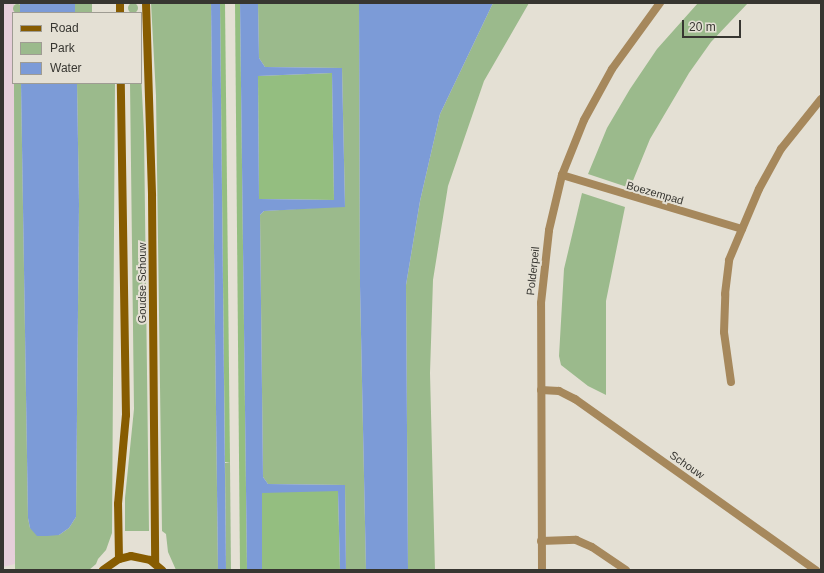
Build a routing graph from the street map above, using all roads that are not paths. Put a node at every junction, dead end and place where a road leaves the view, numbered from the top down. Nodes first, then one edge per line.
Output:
1 (146, 3) edge
2 (660, 3) edge
3 (121, 84) edge
4 (821, 99) edge
5 (562, 176) junction
6 (742, 229) junction
7 (731, 382) dead end
8 (541, 390) junction
9 (541, 541) junction
10 (119, 559) junction
11 (155, 563) junction
12 (103, 570) edge
13 (162, 570) edge
14 (542, 570) edge
15 (626, 570) edge
16 (816, 570) edge

1 - 11 main road, Goudse Schouw
2 - 5 street, Polderpeil
3 - 10 main road, Goudse Schouw
4 - 6 street
5 - 6 street, Boezempad
5 - 8 street, Polderpeil
6 - 7 street
8 - 9 street, Polderpeil
8 - 16 street, Schouw
9 - 14 street, Polderpeil
9 - 15 street
10 - 11 main road
10 - 12 main road
11 - 13 main road

